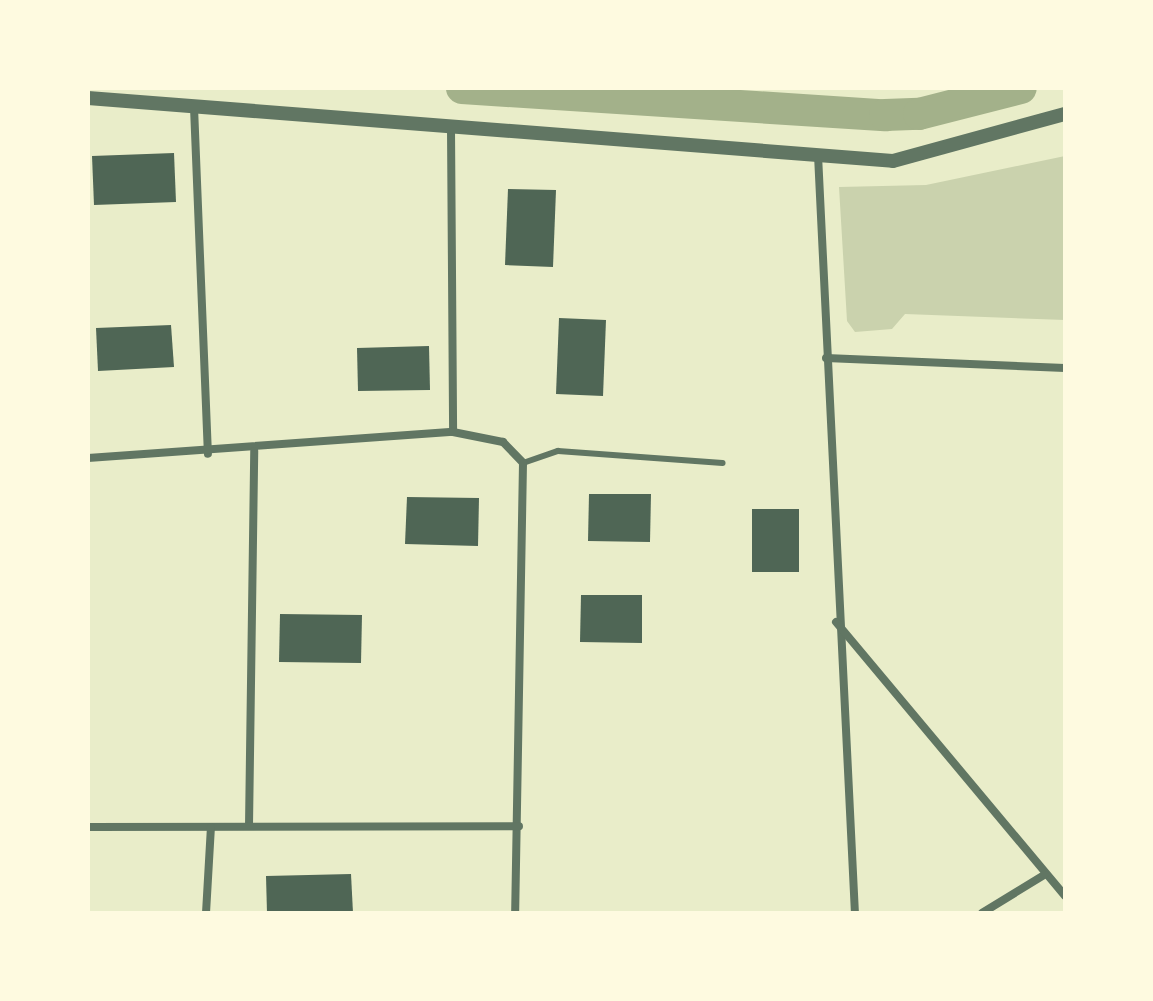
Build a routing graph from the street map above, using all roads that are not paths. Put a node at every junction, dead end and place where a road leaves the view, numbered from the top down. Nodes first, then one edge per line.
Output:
1 (88, 98) edge
2 (194, 107) junction
3 (1065, 114) edge
4 (451, 129) junction
5 (818, 150) junction
6 (826, 358) junction
7 (1065, 368) edge
8 (453, 432) junction
9 (254, 451) junction
10 (208, 454) junction
11 (88, 458) edge
12 (523, 463) junction
13 (723, 463) dead end
14 (835, 621) junction
15 (249, 826) junction
16 (519, 826) junction
17 (88, 827) edge
18 (211, 827) junction
19 (1044, 875) junction
20 (1065, 896) edge
21 (206, 913) edge
22 (515, 913) edge
23 (855, 913) edge
24 (982, 913) edge

1 - 2 street
2 - 4 street
2 - 10 street
3 - 5 street
4 - 5 street
4 - 8 street
5 - 6 street
6 - 7 street
6 - 14 street
8 - 9 street
8 - 12 street
9 - 10 street
9 - 15 street
10 - 11 street
12 - 13 lane
12 - 16 street
14 - 19 street
14 - 23 street
15 - 16 street
15 - 18 street
16 - 22 street
17 - 18 street
18 - 21 street
19 - 20 street
19 - 24 street

